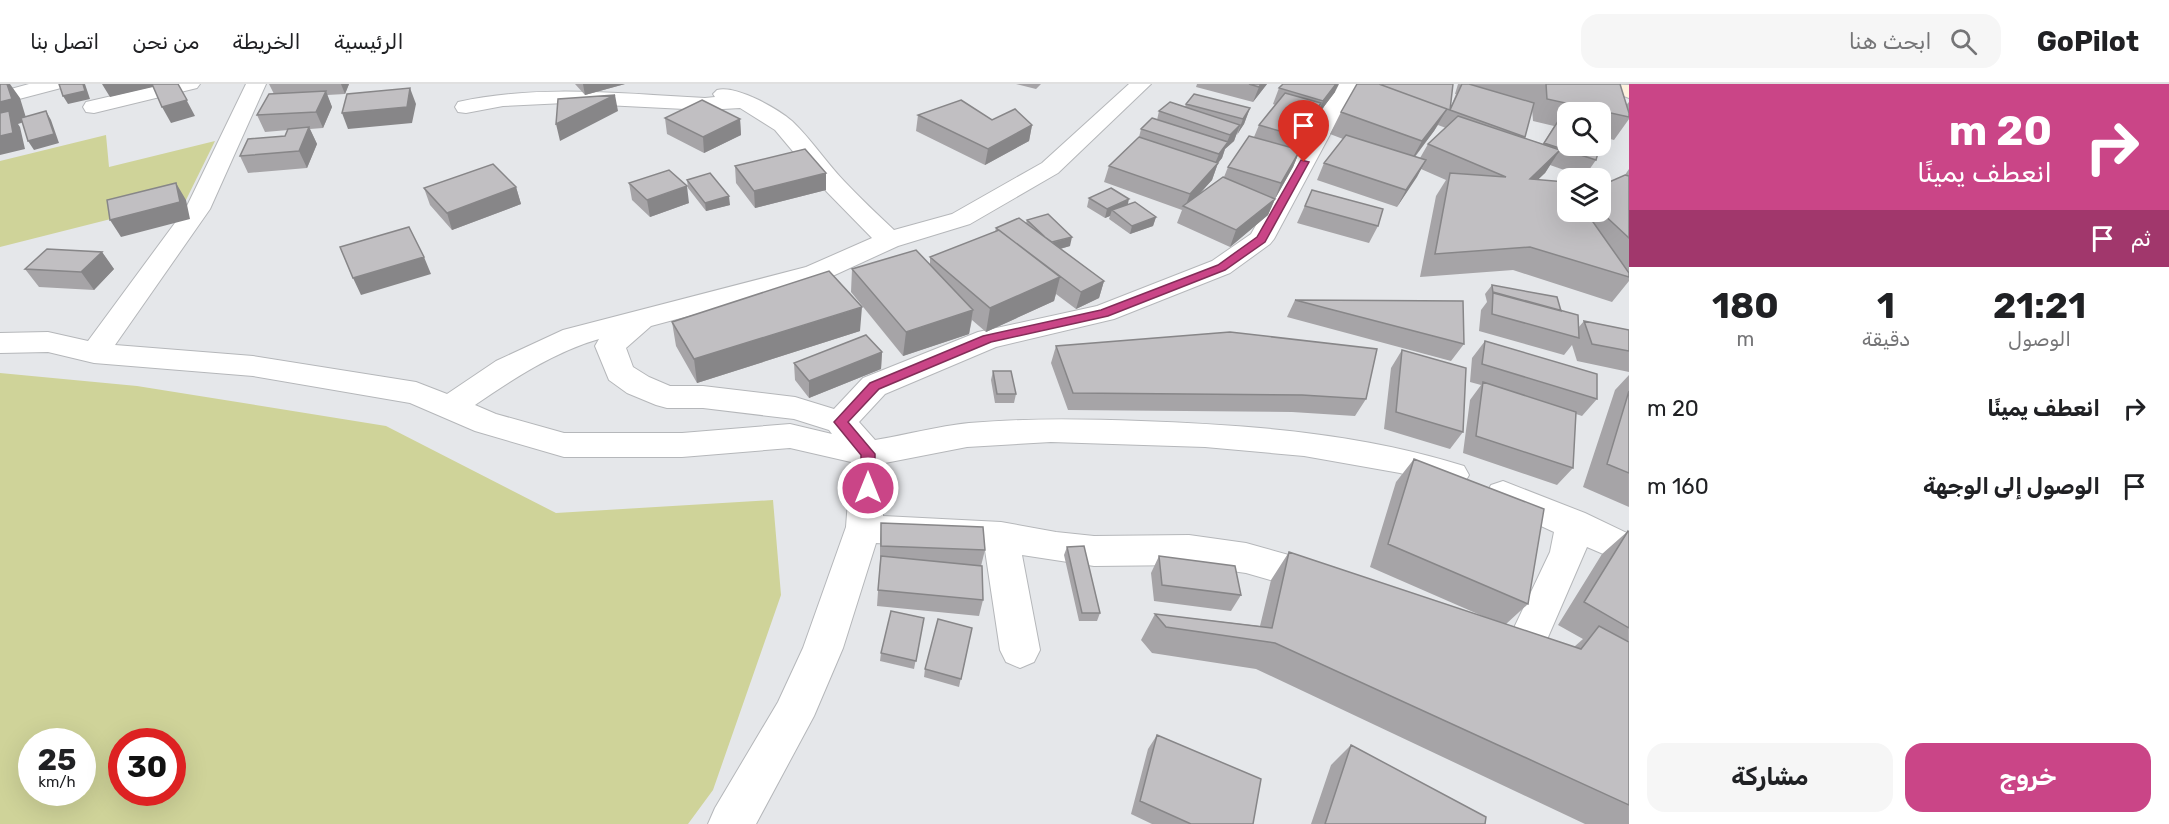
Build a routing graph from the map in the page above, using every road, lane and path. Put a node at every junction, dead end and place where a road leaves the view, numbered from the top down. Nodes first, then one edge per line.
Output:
1 (54, 84) edge
2 (190, 84) edge
3 (256, 84) edge
4 (709, 84) edge
5 (1141, 84) edge
6 (1347, 84) edge
7 (1609, 84) edge
8 (1629, 92) edge
9 (0, 98) edge
10 (744, 101) junction
11 (94, 107) dead end
12 (466, 107) dead end
13 (889, 240) junction
14 (641, 319) junction
15 (0, 343) edge
16 (94, 353) junction
17 (450, 407) junction
18 (840, 422) junction
19 (868, 454) junction
20 (1573, 523) junction
21 (864, 527) junction
22 (1001, 536) junction
23 (1629, 550) edge
24 (1356, 592) edge
25 (1463, 634) edge
26 (1020, 650) dead end
27 (731, 824) edge

1 - 9 street
2 - 11 street
3 - 16 street
4 - 10 street
5 - 13 street
6 - 18 street
7 - 8 main road
10 - 12 street
10 - 13 street
13 - 14 street
14 - 17 street
14 - 18 street
15 - 16 street
16 - 17 street
17 - 19 street
18 - 19 street
19 - 20 street
19 - 21 street
20 - 23 street
20 - 25 street
21 - 22 street
21 - 27 street
22 - 24 street
22 - 26 street

